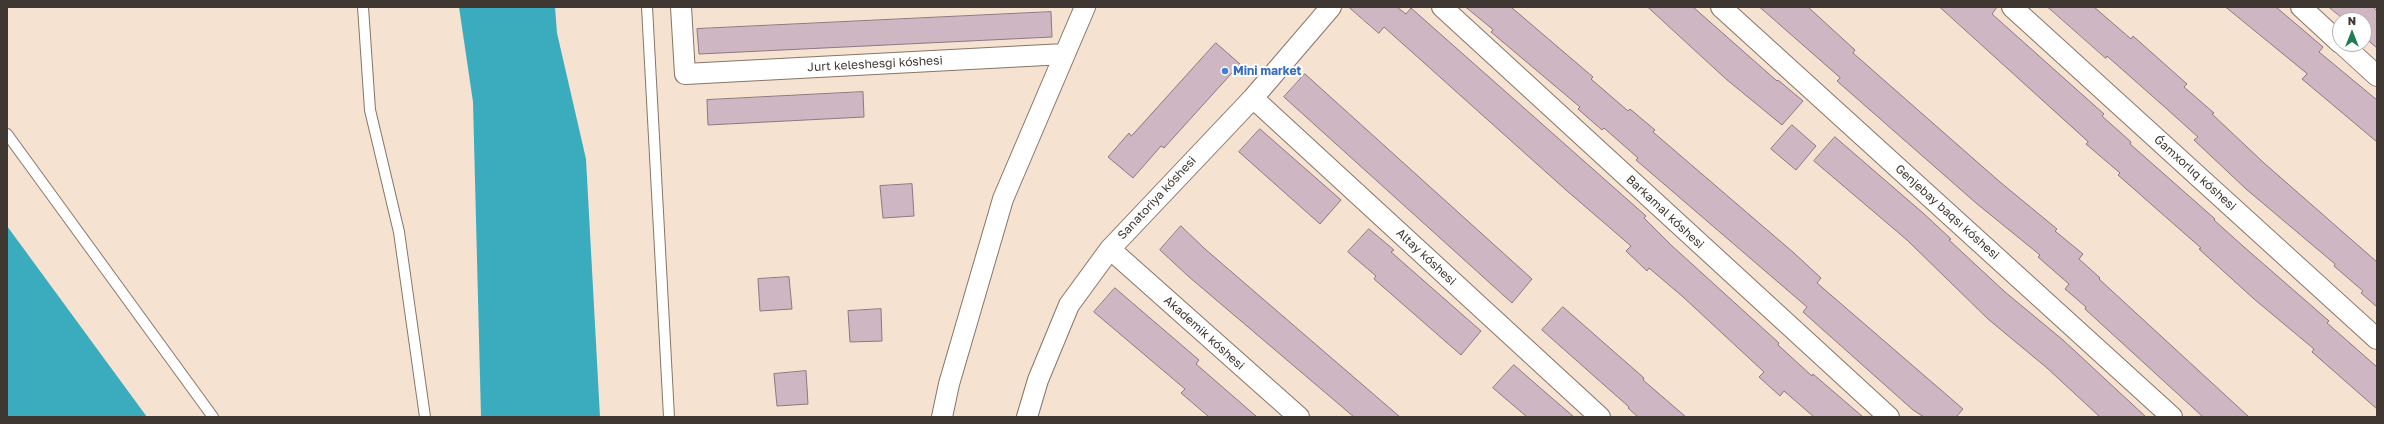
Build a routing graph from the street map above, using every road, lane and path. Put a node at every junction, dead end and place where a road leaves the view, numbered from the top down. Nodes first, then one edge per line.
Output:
1 (363, 7) edge
2 (647, 7) edge
3 (682, 7) edge
4 (1085, 7) edge
5 (1331, 7) edge
6 (1442, 7) edge
7 (1722, 7) edge
8 (2012, 7) edge
9 (2301, 7) edge
10 (2332, 35) edge
11 (2351, 52) edge
12 (1066, 54) junction
13 (2377, 76) edge
14 (1253, 98) junction
15 (7, 134) edge
16 (1110, 249) junction
17 (2377, 339) edge
18 (213, 417) edge
19 (425, 417) edge
20 (669, 417) edge
21 (942, 417) edge
22 (1028, 417) edge
23 (1299, 417) edge
24 (1600, 417) edge
25 (1889, 417) edge
26 (2172, 417) edge

1 - 19 lane
2 - 20 lane
3 - 12 street, Jurt keleshesgi kóshesi
4 - 12 street
5 - 14 street, Sanatoriya kóshesi
6 - 25 street, Barkamal kóshesi
7 - 26 street, Genjebay baqsı kóshesi
8 - 17 street, Ǵamxorlıq kóshesi
9 - 10 street
11 - 13 street
12 - 21 street
14 - 16 street, Sanatoriya kóshesi
14 - 24 street, Altay kóshesi
15 - 18 lane
16 - 22 street, Sanatoriya kóshesi
16 - 23 street, Akademik kóshesi

